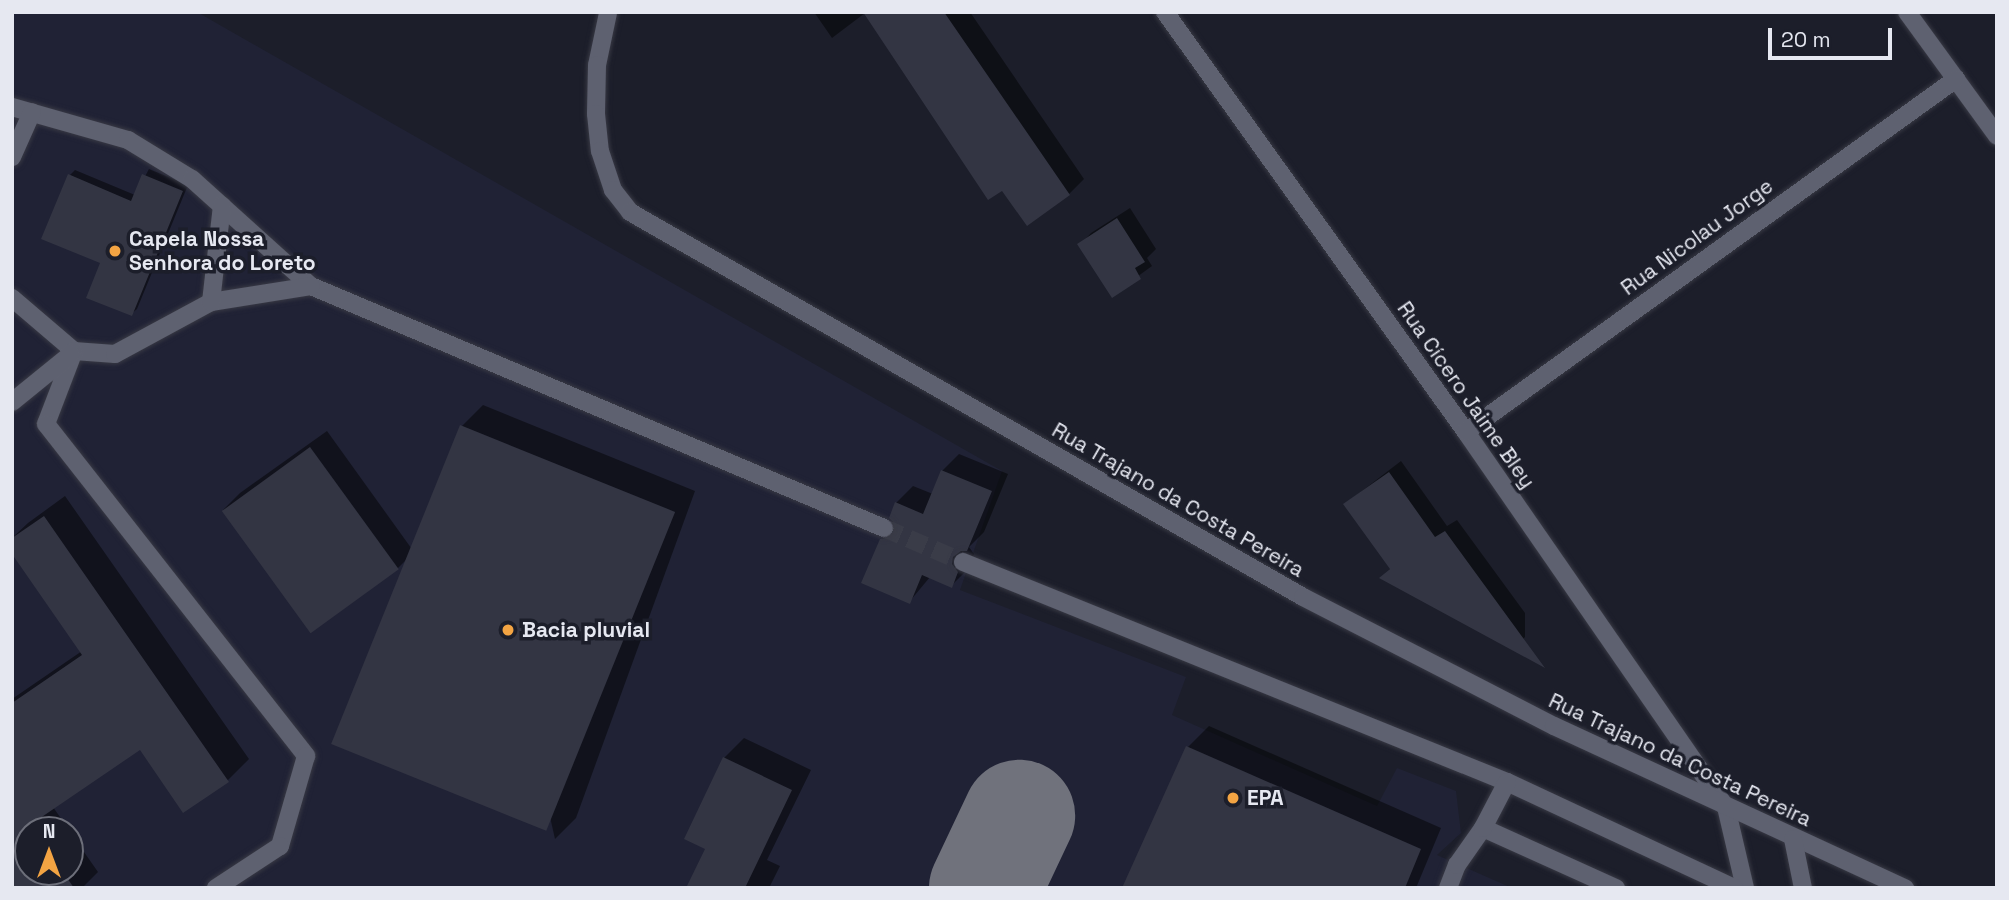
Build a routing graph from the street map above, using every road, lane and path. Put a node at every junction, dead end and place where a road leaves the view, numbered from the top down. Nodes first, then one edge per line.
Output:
1 (1165, 12) edge
2 (1908, 12) edge
3 (608, 13) edge
4 (1956, 79) junction
5 (12, 107) edge
6 (32, 112) junction
7 (1997, 136) edge
8 (12, 157) edge
9 (222, 206) junction
10 (311, 286) junction
11 (12, 298) edge
12 (211, 302) junction
13 (74, 351) junction
14 (12, 402) edge
15 (1466, 432) junction
16 (884, 528) tunnel mouth
17 (963, 562) tunnel mouth
18 (1507, 782) junction
19 (1726, 807) junction
20 (1483, 828) junction
21 (1793, 839) junction
22 (216, 888) edge
23 (1448, 888) edge
24 (1616, 888) edge
25 (1734, 888) edge
26 (1745, 888) edge
27 (1803, 888) edge
28 (1905, 888) edge

1 - 15 street, Rua Cícero Jaime Bley
2 - 4 street
3 - 19 street, Rua Trajano da Costa Pereira
4 - 7 street
4 - 15 street, Rua Nicolau Jorge
5 - 6 street
6 - 8 street
6 - 9 street
9 - 10 street
9 - 12 street
10 - 12 street
10 - 16 street
11 - 13 street
12 - 13 street
13 - 14 street
13 - 22 street
15 - 19 street, Rua Cícero Jaime Bley
17 - 18 street
18 - 20 street
18 - 25 street
19 - 21 street, Rua Trajano da Costa Pereira
19 - 26 street
20 - 23 street
20 - 24 street
21 - 27 street
21 - 28 street, Rua Trajano da Costa Pereira

